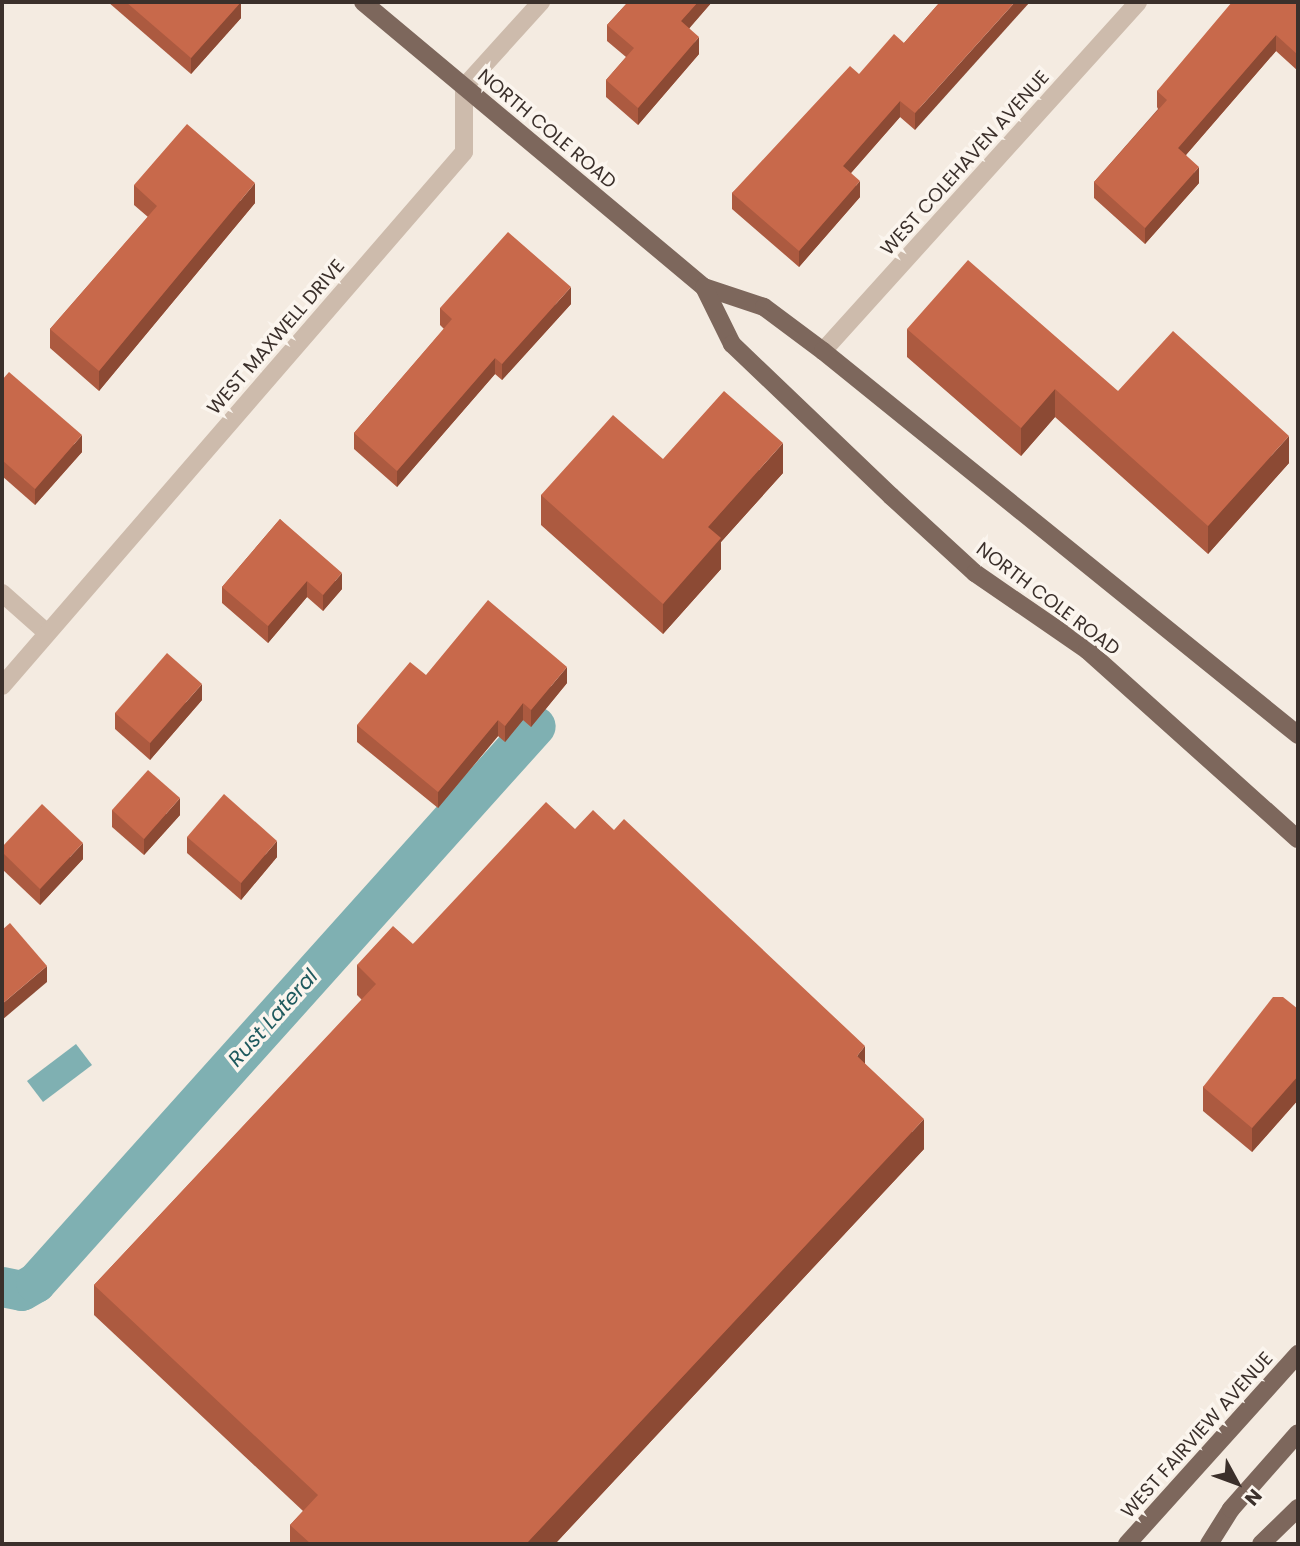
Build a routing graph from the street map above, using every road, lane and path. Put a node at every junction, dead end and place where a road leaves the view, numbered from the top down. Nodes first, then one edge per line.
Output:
1 (363, 2) edge
2 (541, 2) edge
3 (1138, 2) edge
4 (464, 87) junction
5 (704, 287) junction
6 (823, 352) junction
7 (2, 593) edge
8 (47, 633) junction
9 (2, 686) edge
10 (1298, 735) edge
11 (1298, 839) edge
12 (1298, 1354) edge
13 (1298, 1433) edge
14 (1298, 1508) edge
15 (1127, 1544) edge
16 (1209, 1544) edge
17 (1261, 1544) edge

1 - 4 main road, NORTH COLE ROAD
2 - 4 street
3 - 6 street, WEST COLEHAVEN AVENUE
4 - 5 main road, NORTH COLE ROAD
4 - 8 street, WEST MAXWELL DRIVE
5 - 6 main road, NORTH COLE ROAD
5 - 11 main road, NORTH COLE ROAD
6 - 10 main road, NORTH COLE ROAD
7 - 8 street
8 - 9 street, WEST MAXWELL DRIVE
12 - 15 main road, WEST FAIRVIEW AVENUE
13 - 16 main road
14 - 17 main road

